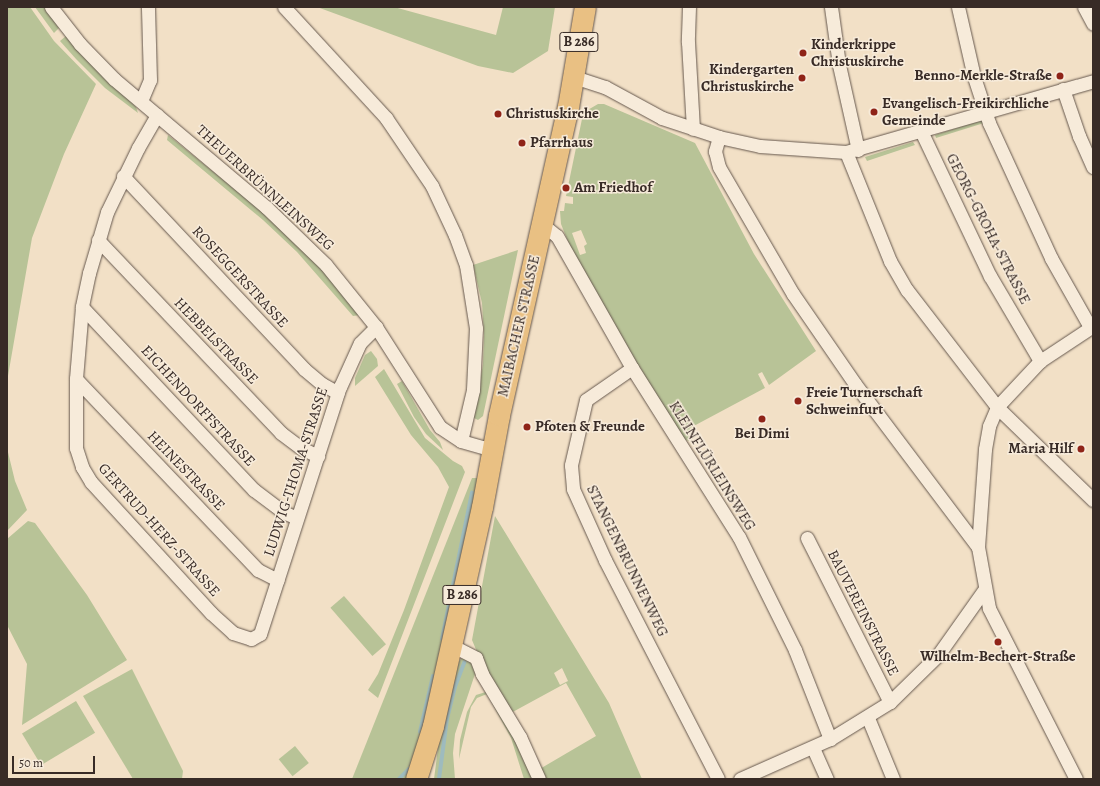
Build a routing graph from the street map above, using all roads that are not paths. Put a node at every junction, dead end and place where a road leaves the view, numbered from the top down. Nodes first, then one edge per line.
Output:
1 (51, 7) edge
2 (148, 7) edge
3 (284, 7) edge
4 (585, 7) edge
5 (689, 7) edge
6 (831, 7) edge
7 (958, 7) edge
8 (1084, 7) edge
9 (1093, 24) edge
10 (574, 77) junction
11 (1093, 81) edge
12 (1063, 89) junction
13 (141, 101) junction
14 (985, 112) junction
15 (157, 115) junction
16 (693, 129) junction
17 (921, 131) junction
18 (719, 137) junction
19 (852, 151) junction
20 (1093, 167) edge
21 (123, 176) junction
22 (542, 224) junction
23 (98, 240) junction
24 (82, 307) junction
25 (1091, 326) edge
26 (376, 327) junction
27 (1040, 361) junction
28 (632, 368) junction
29 (76, 379) junction
30 (338, 393) junction
31 (997, 408) junction
32 (461, 441) junction
33 (492, 450) junction
34 (318, 456) junction
35 (1093, 500) edge
36 (297, 518) junction
37 (807, 538) dead end
38 (978, 547) junction
39 (278, 580) junction
40 (984, 590) junction
41 (260, 634) joint
42 (451, 645) junction
43 (890, 702) junction
44 (868, 718) junction
45 (433, 726) junction
46 (830, 739) junction
47 (813, 748) junction
48 (416, 779) edge
49 (429, 779) edge
50 (539, 779) edge
51 (718, 779) edge
52 (740, 779) edge
53 (827, 779) edge
54 (893, 779) edge
55 (1076, 779) edge

1 - 13 street, THEUERBRÜNNLEINSWEG
2 - 13 street
3 - 32 street
4 - 10 main road, MAIBACHER STRASSE / B 286
5 - 16 street
6 - 19 street
7 - 14 street
8 - 9 street
10 - 16 street
10 - 22 main road, MAIBACHER STRASSE / B 286
11 - 12 street
12 - 14 street
12 - 20 street
13 - 15 street, THEUERBRÜNNLEINSWEG
14 - 17 street
14 - 25 street
15 - 21 street, GERTRUD-HERZ-STRASSE
15 - 26 street, THEUERBRÜNNLEINSWEG
16 - 18 street
17 - 19 street
17 - 27 street, GEORG-GROHA-STRASSE
18 - 19 street
18 - 38 street
19 - 31 street
21 - 23 street, GERTRUD-HERZ-STRASSE
21 - 30 street, ROSEGGERSTRASSE
22 - 28 street, KLEINFLÜRLEINSWEG
22 - 33 main road, MAIBACHER STRASSE / B 286
23 - 24 street, GERTRUD-HERZ-STRASSE
23 - 34 street, HEBBELSTRASSE
24 - 29 street, GERTRUD-HERZ-STRASSE
24 - 36 street, EICHENDORFFSTRASSE
25 - 27 street
26 - 30 street, LUDWIG-THOMA-STRASSE
26 - 32 street, THEUERBRÜNNLEINSWEG
27 - 31 street
28 - 46 street, KLEINFLÜRLEINSWEG
28 - 51 street, STANGENBRUNNENWEG
29 - 39 street, HEINESTRASSE
29 - 41 street, GERTRUD-HERZ-STRASSE
30 - 34 street, LUDWIG-THOMA-STRASSE
31 - 35 street
31 - 38 street
32 - 33 street, THEUERBRÜNNLEINSWEG
33 - 42 main road, MAIBACHER STRASSE / B 286
34 - 36 street, LUDWIG-THOMA-STRASSE
36 - 39 street, LUDWIG-THOMA-STRASSE
37 - 43 street, BAUVEREINSTRASSE
38 - 40 street
39 - 41 street, LUDWIG-THOMA-STRASSE
40 - 43 street, BAUVEREINSTRASSE
40 - 55 street
42 - 45 main road, MAIBACHER STRASSE / B 286
42 - 50 street
43 - 44 street, BAUVEREINSTRASSE
44 - 46 street, BAUVEREINSTRASSE
44 - 54 street
45 - 48 main road, MAIBACHER STRASSE / B 286
45 - 49 main road, MAIBACHER STRASSE / B 286
46 - 47 street, BAUVEREINSTRASSE
47 - 52 street
47 - 53 street

